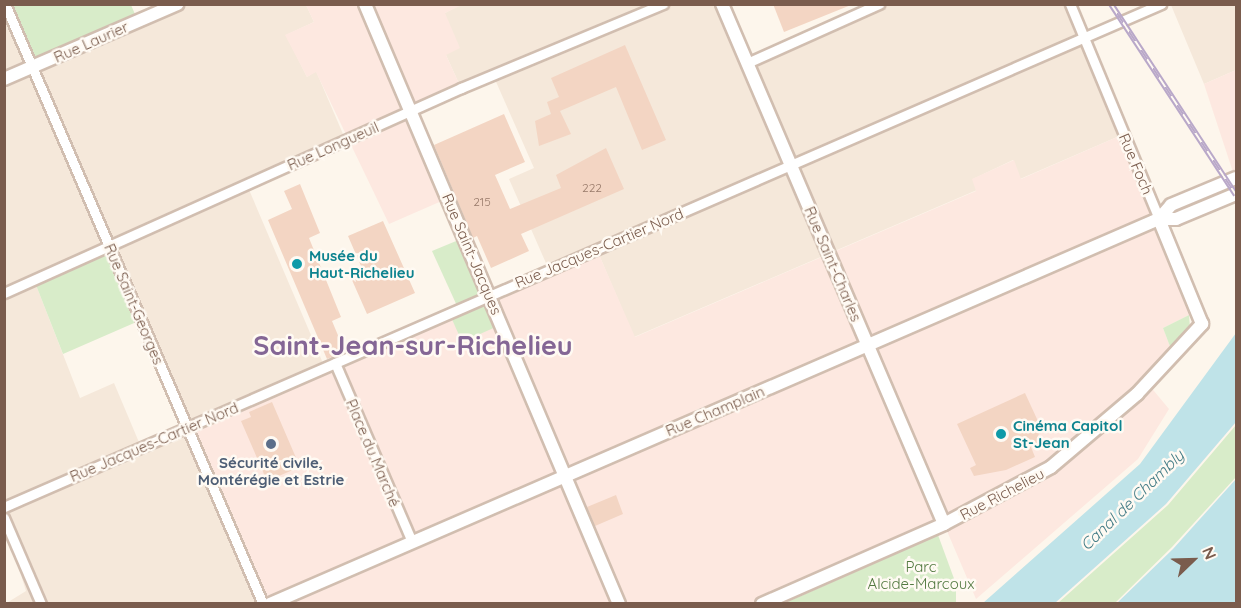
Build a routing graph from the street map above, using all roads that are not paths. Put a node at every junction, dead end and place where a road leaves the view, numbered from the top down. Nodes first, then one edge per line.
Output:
1 (5, 4) edge
2 (177, 4) edge
3 (365, 4) edge
4 (663, 4) edge
5 (722, 4) edge
6 (879, 4) edge
7 (1070, 4) edge
8 (1161, 4) edge
9 (1084, 38) junction
10 (747, 63) junction
11 (32, 68) junction
12 (4, 80) edge
13 (409, 111) junction
14 (791, 166) junction
15 (1236, 178) edge
16 (1236, 194) edge
17 (1159, 219) junction
18 (109, 246) junction
19 (4, 293) edge
20 (490, 296) junction
21 (1202, 324) joint
22 (868, 345) junction
23 (335, 363) junction
24 (187, 428) junction
25 (564, 477) junction
26 (4, 507) edge
27 (4, 518) edge
28 (944, 524) junction
29 (412, 542) junction
30 (41, 603) edge
31 (263, 603) edge
32 (270, 603) edge
33 (619, 603) edge
34 (762, 603) edge

1 - 11 street, Rue Saint-Georges
2 - 11 street, Rue Laurier
3 - 13 street, Rue Saint-Jacques
4 - 13 street, Rue Longueuil
5 - 10 street, Rue Saint-Charles
6 - 10 street
7 - 9 street, Rue Foch
8 - 9 street, Rue Jacques-Cartier Nord
9 - 14 street, Rue Jacques-Cartier Nord
9 - 17 street, Rue Foch
10 - 14 street, Rue Saint-Charles
11 - 12 street, Rue Laurier
11 - 18 street, Rue Saint-Georges
13 - 18 street, Rue Longueuil
13 - 20 street, Rue Saint-Jacques
14 - 20 street, Rue Jacques-Cartier Nord
14 - 22 street, Rue Saint-Charles
15 - 17 street, Rue Champlain
16 - 17 street, Rue Champlain
17 - 21 street, Rue Foch
17 - 22 street, Rue Champlain
18 - 19 street, Rue Longueuil
18 - 24 street, Rue Saint-Georges
20 - 23 street, Rue Jacques-Cartier Nord
20 - 25 street, Rue Saint-Jacques
21 - 28 street, Rue Richelieu
22 - 25 street, Rue Champlain
22 - 28 street, Rue Saint-Charles
23 - 24 street, Rue Jacques-Cartier Nord
23 - 29 street, Place du Marché
24 - 26 street, Rue Jacques-Cartier Nord
24 - 31 street, Rue Saint-Georges
25 - 29 street, Rue Champlain
25 - 33 street, Rue Saint-Jacques
27 - 30 street
28 - 34 street, Rue Richelieu
29 - 32 street, Rue Champlain

